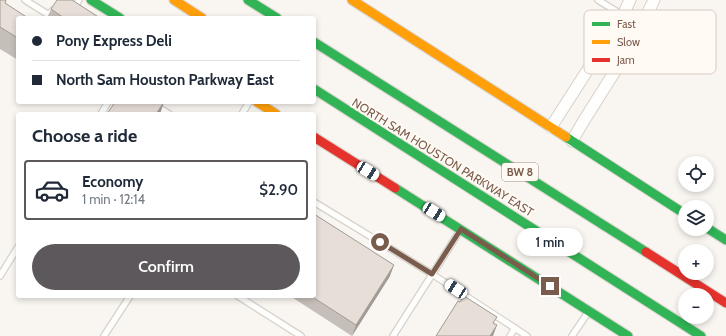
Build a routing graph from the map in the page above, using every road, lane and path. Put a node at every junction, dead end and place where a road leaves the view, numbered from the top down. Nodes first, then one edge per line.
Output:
1 (25, 0) edge
2 (79, 0) edge
3 (92, 0) edge
4 (174, 0) edge
5 (248, 0) edge
6 (352, 0) edge
7 (598, 0) edge
8 (630, 0) edge
9 (654, 0) edge
10 (615, 10) edge
11 (625, 10) edge
12 (650, 10) edge
13 (69, 16) edge
14 (117, 16) edge
15 (199, 16) edge
16 (274, 16) edge
17 (316, 43) edge
18 (585, 74) edge
19 (613, 74) edge
20 (316, 90) edge
21 (153, 104) edge
22 (260, 104) edge
23 (166, 112) edge
24 (273, 112) edge
25 (551, 127) junction
26 (316, 138) edge
27 (572, 141) junction
28 (316, 203) edge
29 (678, 209) edge
30 (461, 229) junction
31 (714, 232) edge
32 (726, 240) edge
33 (16, 250) edge
34 (432, 274) junction
35 (0, 276) edge
36 (129, 298) edge
37 (241, 298) edge
38 (726, 303) edge
39 (589, 310) junction
40 (515, 328) junction
41 (104, 336) edge
42 (301, 336) edge
43 (393, 336) edge
44 (510, 336) edge
45 (527, 336) edge
46 (572, 336) edge
47 (628, 336) edge
48 (701, 336) edge

1 - 13 lane
2 - 13 lane
3 - 14 main road
4 - 15 main road
5 - 16 main road
6 - 25 main road
7 - 10 lane
8 - 11 street
9 - 12 street
17 - 38 main road, BW 8
18 - 25 street
19 - 27 street
20 - 48 main road, NORTH SAM HOUSTON PARKWAY EAST
21 - 23 lane
22 - 24 main road
25 - 27 main road
26 - 30 main road
27 - 29 main road
28 - 34 lane
30 - 34 lane
30 - 39 main road
31 - 32 main road
33 - 35 lane
34 - 40 lane
34 - 43 lane
36 - 41 lane
37 - 42 lane
39 - 46 lane
39 - 47 main road
40 - 44 lane
40 - 45 lane

